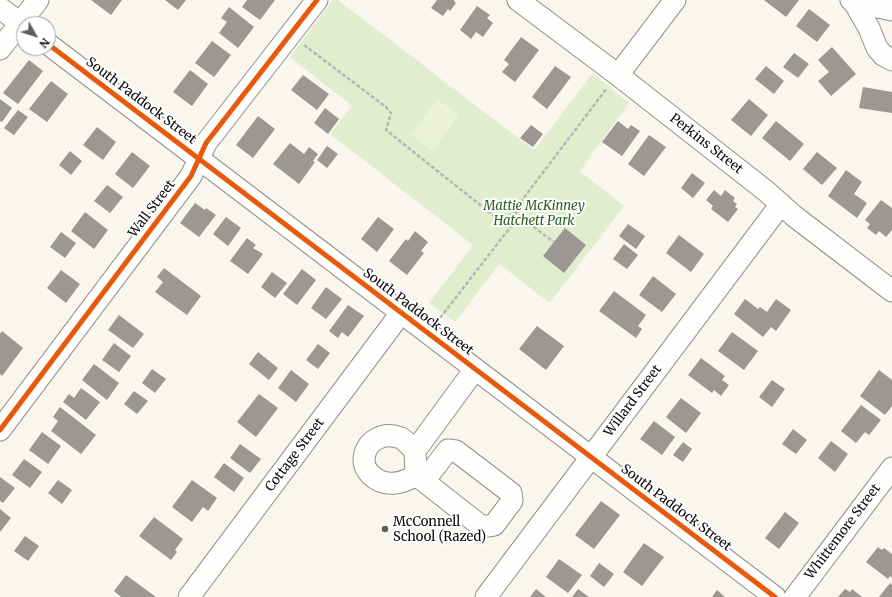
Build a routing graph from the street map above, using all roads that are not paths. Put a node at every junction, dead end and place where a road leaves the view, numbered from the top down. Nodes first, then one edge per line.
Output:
1 (38, 0) edge
2 (317, 0) edge
3 (518, 0) edge
4 (674, 0) edge
5 (853, 1) edge
6 (0, 8) edge
7 (892, 10) edge
8 (27, 16) edge
9 (16, 20) edge
10 (16, 31) edge
11 (0, 49) edge
12 (56, 50) edge
13 (892, 60) edge
14 (613, 81) junction
15 (199, 159) junction
16 (781, 204) junction
17 (892, 291) edge
18 (401, 313) junction
19 (475, 369) junction
20 (0, 430) edge
21 (415, 451) junction
22 (591, 457) junction
23 (892, 468) edge
24 (189, 597) edge
25 (486, 597) edge
26 (775, 597) edge
27 (795, 597) edge

1 - 8 street
2 - 15 street, Wall Street
3 - 14 street, Perkins Street
4 - 14 street
5 - 7 street
5 - 13 street
6 - 9 street
10 - 11 street
12 - 15 street, South Paddock Street
14 - 16 street, Perkins Street
15 - 18 street, South Paddock Street
15 - 20 street, Wall Street
16 - 17 street, Perkins Street
16 - 22 street, Willard Street
18 - 19 street, South Paddock Street
18 - 24 street, Cottage Street
19 - 21 street
19 - 22 street, South Paddock Street
21 - 21 street
22 - 25 street, Willard Street
22 - 26 street, South Paddock Street
23 - 27 street, Whittemore Street

